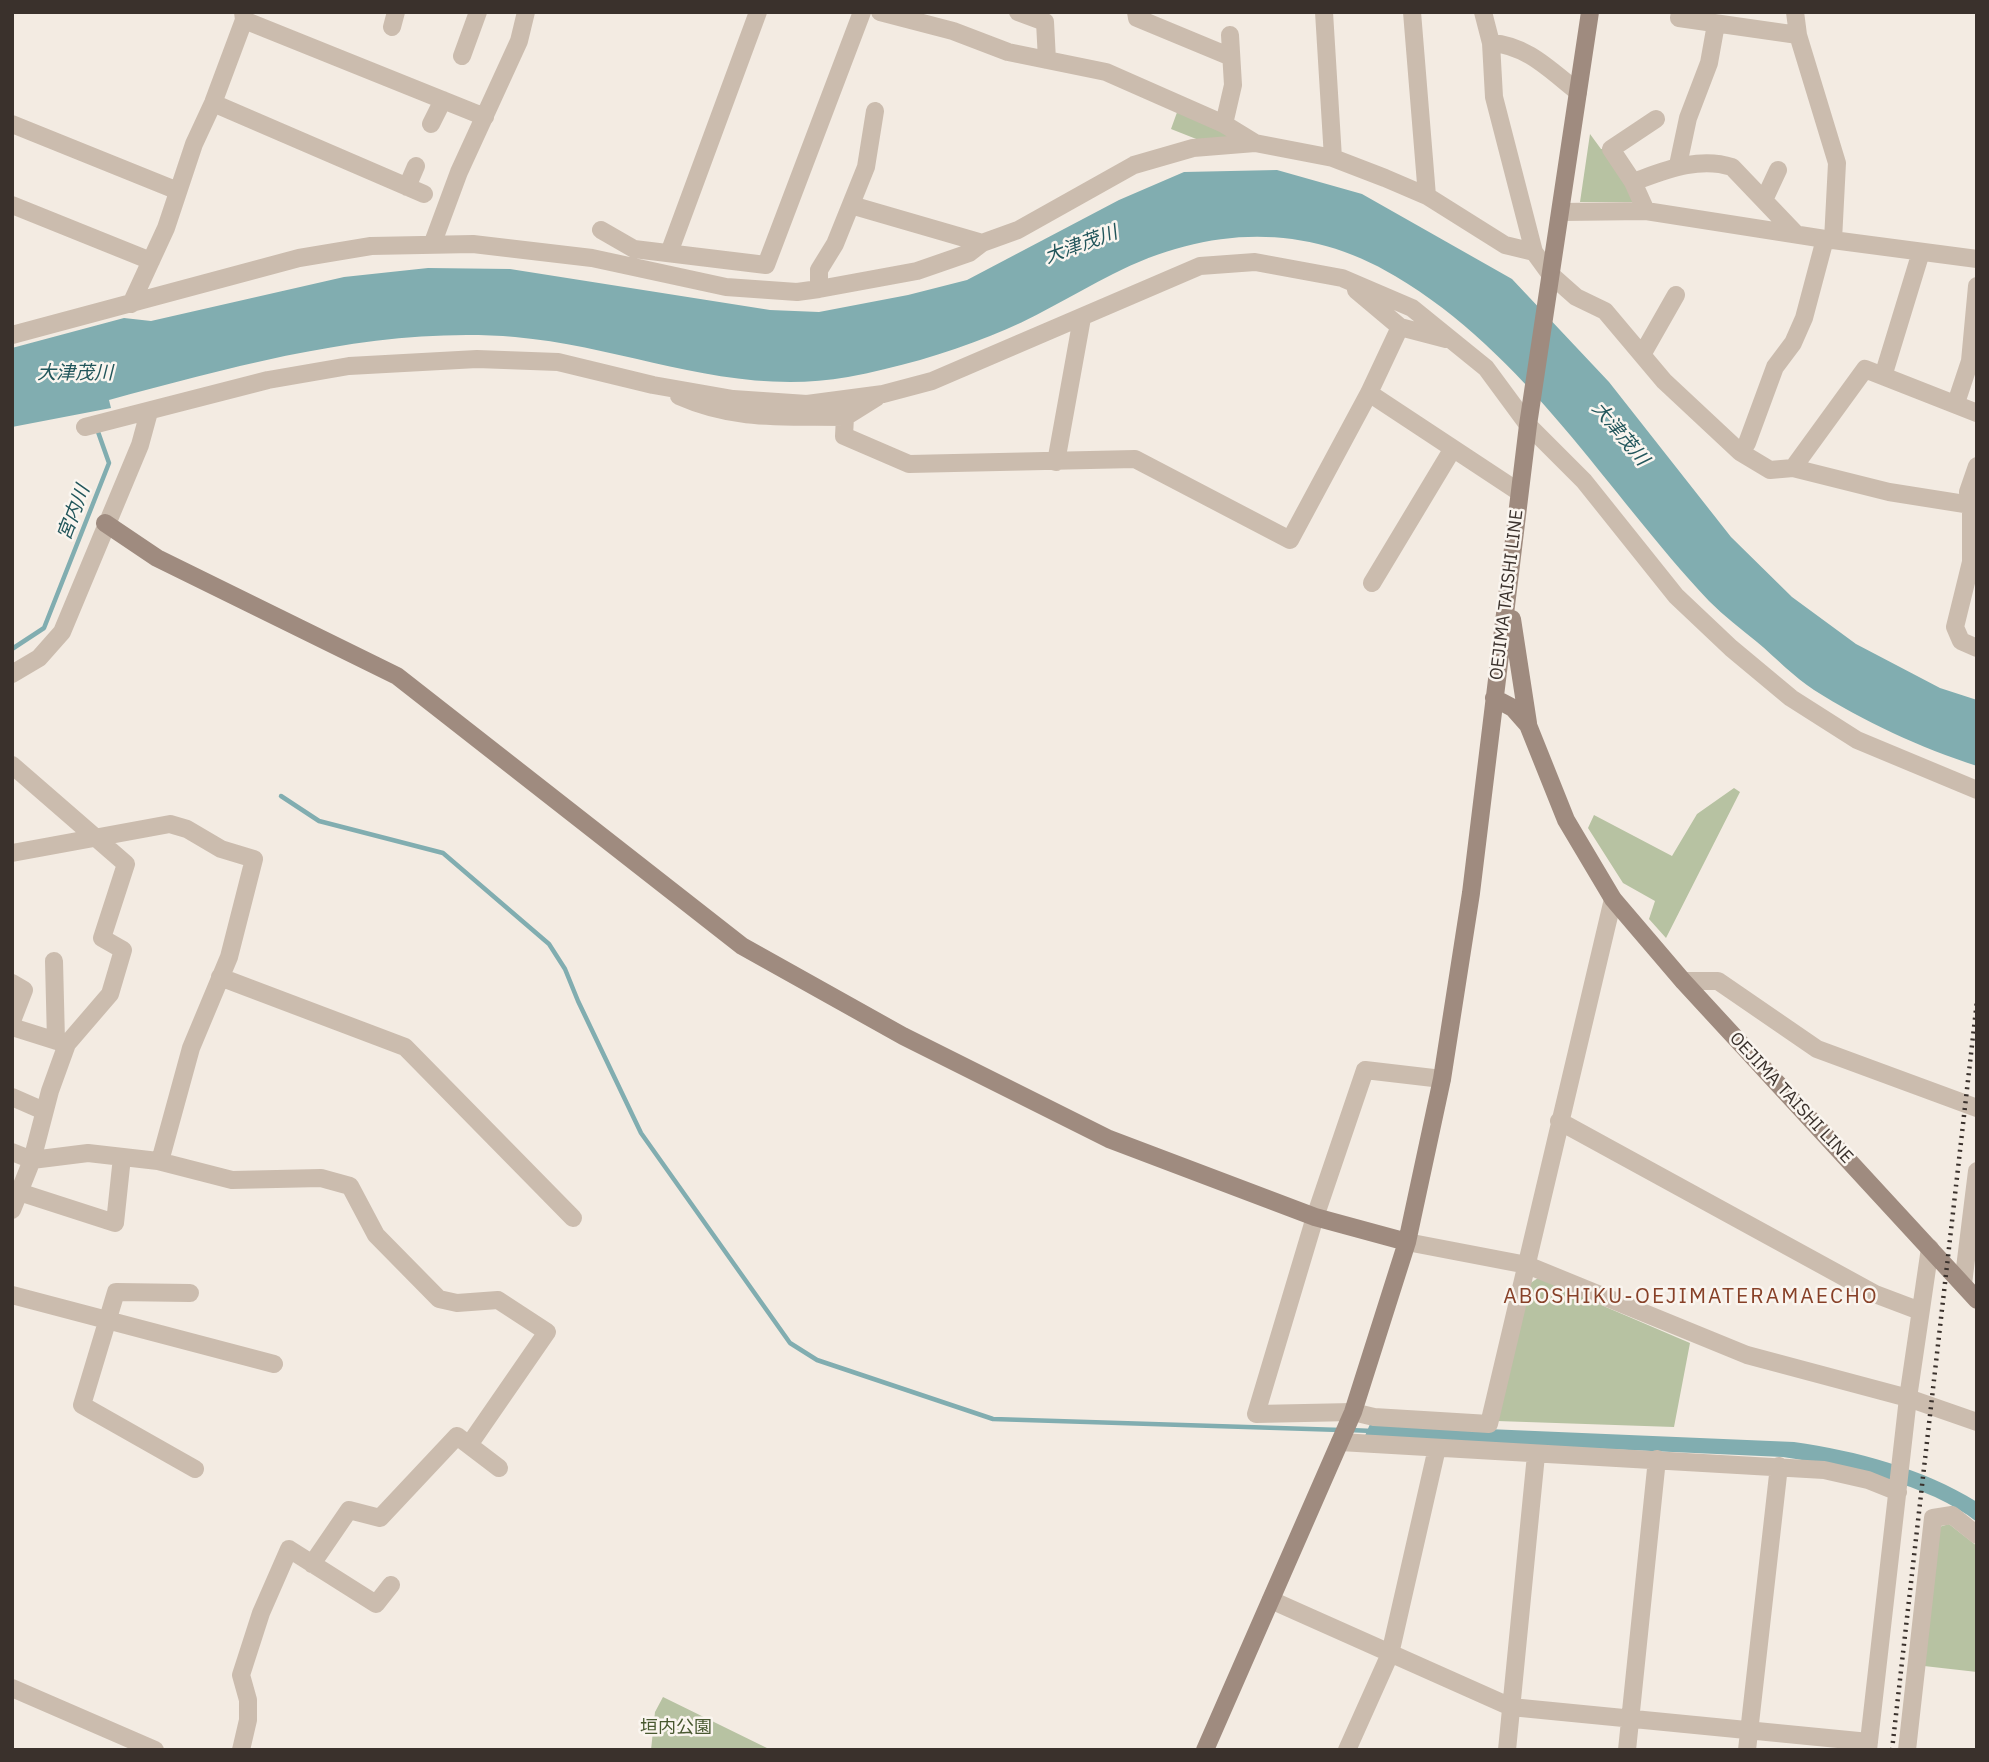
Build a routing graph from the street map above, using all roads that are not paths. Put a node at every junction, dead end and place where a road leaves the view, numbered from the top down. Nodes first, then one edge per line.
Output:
1 (478, 12) edge
2 (526, 12) edge
3 (758, 12) edge
4 (862, 12) edge
5 (880, 12) edge
6 (1018, 12) edge
7 (1136, 12) edge
8 (1324, 12) edge
9 (1412, 12) edge
10 (1483, 12) edge
11 (1590, 12) edge
12 (1680, 12) edge
13 (1795, 12) edge
14 (243, 16) edge
15 (1716, 24) junction
16 (1230, 35) dead end
17 (1798, 36) junction
18 (1491, 43) junction
19 (462, 55) dead end
20 (1231, 57) junction
21 (1047, 60) junction
22 (1578, 92) junction
23 (443, 100) junction
24 (213, 103) junction
25 (875, 111) dead end
26 (485, 117) junction
27 (1656, 120) dead end
28 (12, 124) edge
29 (431, 124) dead end
30 (1224, 124) junction
31 (1255, 142) junction
32 (1333, 158) junction
33 (416, 166) dead end
34 (1678, 166) junction
35 (1778, 170) dead end
36 (1633, 182) junction
37 (178, 191) junction
38 (1427, 196) junction
39 (1764, 200) junction
40 (12, 205) edge
41 (851, 205) junction
42 (1646, 211) junction
43 (1561, 212) junction
44 (601, 230) dead end
45 (1796, 234) junction
46 (1829, 240) junction
47 (982, 243) junction
48 (432, 245) junction
49 (1921, 252) junction
50 (669, 253) junction
51 (1534, 253) junction
52 (1977, 259) edge
53 (151, 261) junction
54 (1342, 278) junction
55 (1550, 279) junction
56 (1977, 286) edge
57 (820, 289) junction
58 (1676, 295) dead end
59 (131, 304) junction
60 (1082, 318) junction
61 (1400, 327) junction
62 (12, 335) edge
63 (1456, 341) junction
64 (1643, 353) junction
65 (1884, 373) junction
66 (653, 385) junction
67 (1369, 393) junction
68 (883, 394) junction
69 (1956, 403) junction
70 (149, 412) junction
71 (1977, 412) edge
72 (845, 417) junction
73 (1529, 419) junction
74 (85, 427) dead end
75 (1452, 450) junction
76 (1740, 452) junction
77 (1056, 461) junction
78 (1977, 466) edge
79 (1793, 468) junction
80 (1520, 492) junction
81 (1971, 505) junction
82 (105, 523) junction
83 (1372, 583) dead end
84 (1509, 584) junction
85 (1977, 648) edge
86 (12, 674) edge
87 (1494, 698) junction
88 (1528, 725) junction
89 (12, 765) edge
90 (1977, 790) edge
91 (97, 836) junction
92 (12, 853) edge
93 (1613, 899) junction
94 (54, 961) dead end
95 (220, 977) junction
96 (1683, 981) junction
97 (12, 983) edge
98 (12, 1021) edge
99 (12, 1027) edge
100 (62, 1043) junction
101 (1442, 1079) junction
102 (12, 1097) edge
103 (1977, 1108) edge
104 (44, 1111) junction
105 (1559, 1121) junction
106 (12, 1152) edge
107 (122, 1157) junction
108 (32, 1160) junction
109 (160, 1161) junction
110 (1977, 1171) edge
111 (19, 1192) junction
112 (12, 1210) edge
113 (1315, 1217) junction
114 (573, 1218) dead end
115 (1408, 1242) junction
116 (1930, 1248) junction
117 (1527, 1265) junction
118 (1963, 1284) junction
119 (190, 1293) dead end
120 (12, 1295) edge
121 (1977, 1300) edge
122 (1920, 1311) junction
123 (106, 1320) junction
124 (274, 1364) dead end
125 (1908, 1398) junction
126 (1353, 1412) junction
127 (1977, 1422) edge
128 (1340, 1442) junction
129 (469, 1445) junction
130 (1437, 1448) junction
131 (1536, 1455) junction
132 (1657, 1459) junction
133 (1779, 1466) junction
134 (499, 1468) dead end
135 (194, 1469) dead end
136 (1898, 1492) junction
137 (1977, 1535) edge
138 (312, 1564) junction
139 (391, 1585) dead end
140 (1271, 1600) junction
141 (1390, 1654) junction
142 (12, 1688) edge
143 (1511, 1707) junction
144 (1631, 1719) junction
145 (1748, 1741) edge
146 (1868, 1746) edge
147 (155, 1750) edge
148 (241, 1750) edge
149 (1205, 1750) edge
150 (1347, 1750) edge
151 (1507, 1750) edge
152 (1627, 1750) edge
153 (1907, 1750) edge

1 - 19 street
2 - 26 street
3 - 50 street
4 - 50 street
5 - 21 street
6 - 21 street
7 - 20 street
8 - 32 street
9 - 38 street
10 - 18 street
11 - 22 street, OEJIMA TAISHI LINE
12 - 15 street
13 - 17 street
14 - 23 street
14 - 24 street
15 - 17 street
15 - 34 street
16 - 20 street
17 - 46 street
18 - 22 street
18 - 51 street
20 - 30 street
21 - 30 street
22 - 43 street, OEJIMA TAISHI LINE
23 - 26 street
23 - 29 street
24 - 33 street
24 - 37 street
25 - 41 street
26 - 48 street
27 - 36 street
28 - 37 street
30 - 31 street
31 - 32 street
31 - 47 street
32 - 38 street
34 - 36 street
34 - 39 street
35 - 39 street
36 - 42 street
37 - 53 street
38 - 51 street
39 - 45 street
40 - 53 street
41 - 47 street
41 - 57 street
42 - 43 street
42 - 45 street
43 - 55 street, OEJIMA TAISHI LINE
44 - 50 street
45 - 46 street
46 - 49 street
46 - 76 street
47 - 57 street
48 - 57 street
48 - 59 street
49 - 52 street
49 - 65 street
51 - 55 street
53 - 59 street
54 - 60 street
54 - 61 street
54 - 63 street
55 - 64 street
55 - 73 street, OEJIMA TAISHI LINE
56 - 69 street
58 - 64 street
59 - 62 street
60 - 68 street
60 - 77 street
61 - 63 street
61 - 67 street
63 - 73 street
64 - 76 street
65 - 69 street
65 - 79 street
66 - 68 street
66 - 70 street
66 - 72 street
67 - 75 street
67 - 77 street
68 - 72 street
69 - 71 street
70 - 74 street
70 - 82 street
72 - 77 street
73 - 80 street, OEJIMA TAISHI LINE
73 - 90 street
75 - 80 street
75 - 83 street
76 - 79 street
78 - 81 street
79 - 81 street
80 - 84 street, OEJIMA TAISHI LINE
81 - 85 street
82 - 86 street
82 - 113 street
84 - 87 street, OEJIMA TAISHI LINE
84 - 88 street
87 - 88 street, OEJIMA TAISHI LINE
87 - 101 street
88 - 93 street, OEJIMA TAISHI LINE
89 - 91 street
91 - 92 street
91 - 95 street
91 - 100 street
93 - 96 street, OEJIMA TAISHI LINE
93 - 105 street
94 - 100 street
95 - 109 street
95 - 114 street
96 - 103 street
96 - 116 street, OEJIMA TAISHI LINE
97 - 98 street
99 - 100 street
100 - 104 street
101 - 113 street
101 - 115 street
102 - 104 street
104 - 108 street
105 - 117 street
105 - 122 street
106 - 108 street
107 - 108 street
107 - 109 street
107 - 111 street
108 - 111 street
109 - 129 street
110 - 118 street
111 - 112 street
113 - 115 street
113 - 126 street
115 - 117 street
115 - 126 street
116 - 118 street, OEJIMA TAISHI LINE
116 - 122 street
117 - 125 street
117 - 126 street
118 - 121 street, OEJIMA TAISHI LINE
119 - 123 street
120 - 123 street
122 - 125 street
123 - 124 street
123 - 135 street
125 - 127 street
125 - 136 street
126 - 128 street
128 - 130 street
128 - 140 street
129 - 134 street
129 - 138 street
130 - 131 street
130 - 141 street
131 - 132 street
131 - 143 street
132 - 133 street
132 - 144 street
133 - 136 street
133 - 145 street
136 - 146 street
137 - 153 street
138 - 139 street
138 - 148 street
140 - 141 street
140 - 149 street
141 - 143 street
141 - 150 street
142 - 147 street
143 - 144 street
143 - 151 street
144 - 145 street
144 - 152 street
145 - 146 street

